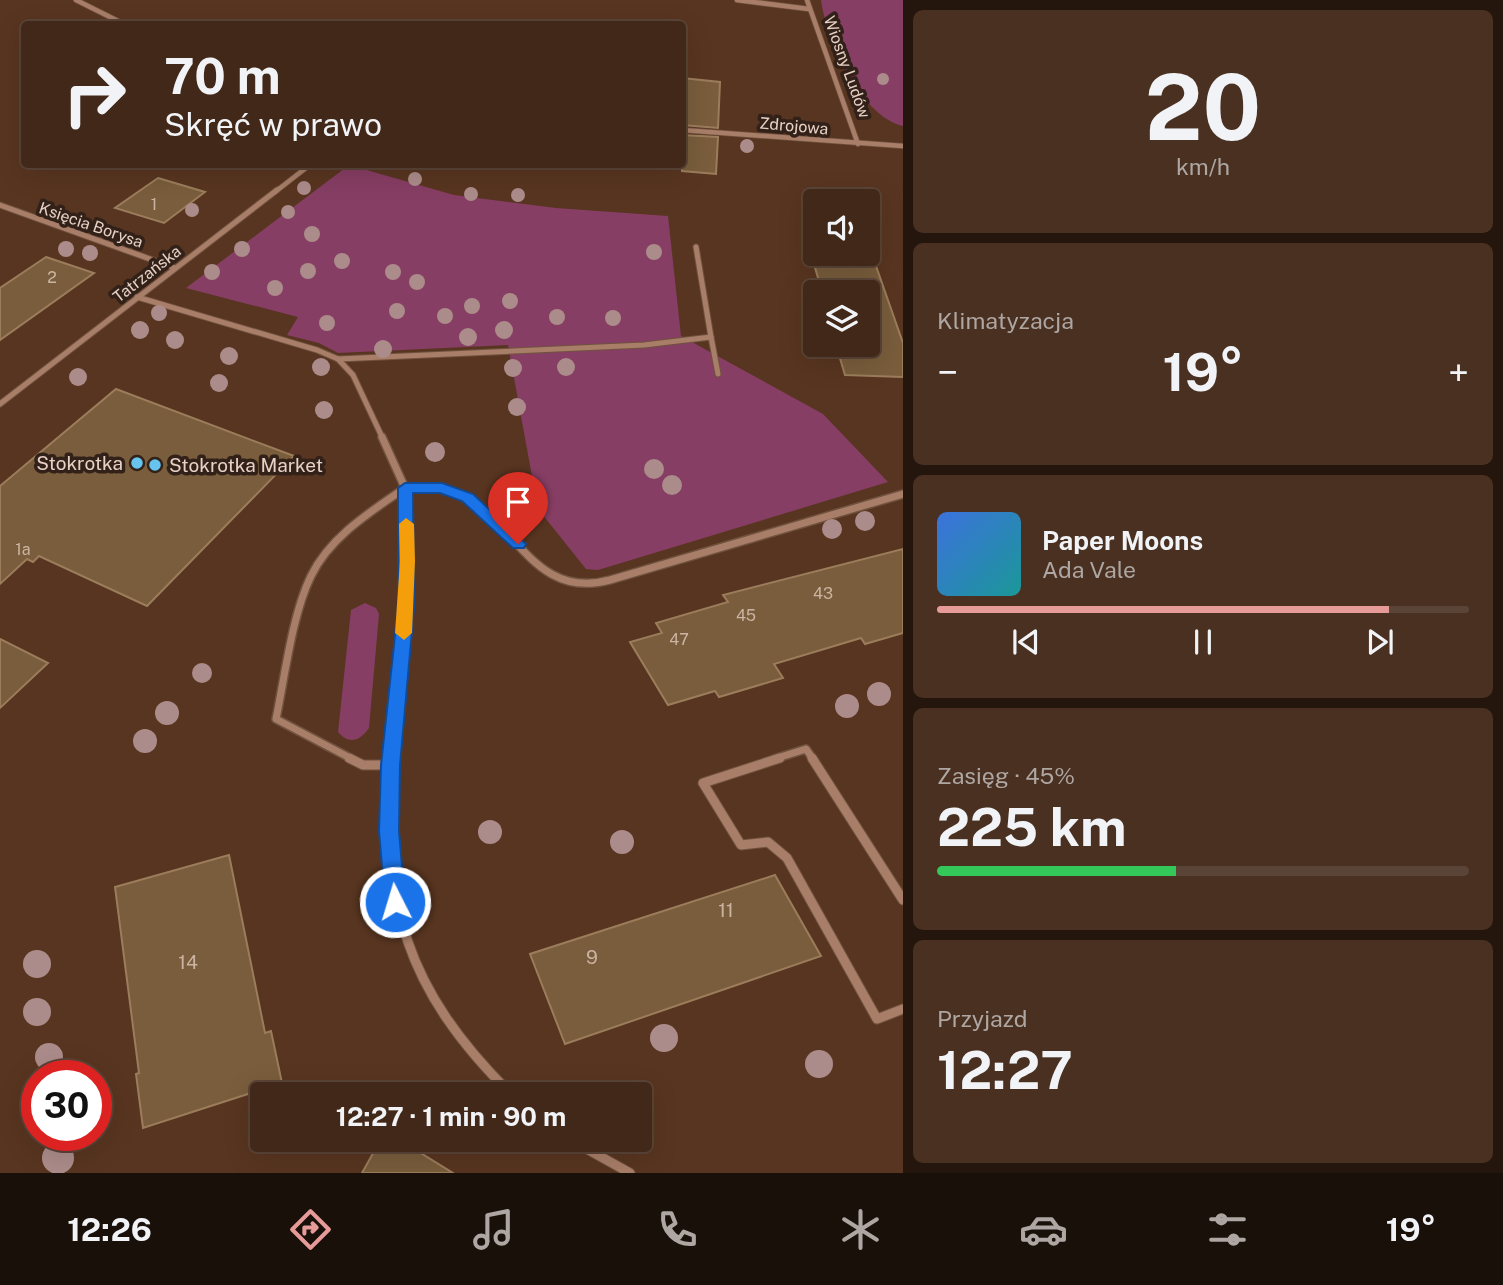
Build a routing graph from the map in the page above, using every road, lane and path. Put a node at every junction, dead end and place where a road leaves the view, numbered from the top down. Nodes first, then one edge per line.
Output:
1 (76, 0) edge
2 (737, 0) edge
3 (807, 0) edge
4 (809, 9) junction
5 (118, 21) edge
6 (686, 130) edge
7 (858, 144) junction
8 (903, 146) edge
9 (306, 168) edge
10 (0, 205) edge
11 (696, 247) dead end
12 (175, 268) junction
13 (137, 298) junction
14 (711, 337) junction
15 (338, 359) junction
16 (718, 374) dead end
17 (0, 404) edge
18 (405, 488) junction
19 (903, 494) edge
20 (390, 765) junction
21 (903, 900) edge
22 (903, 1009) edge
23 (498, 1082) edge
24 (592, 1152) edge
25 (630, 1173) edge

1 - 5 street
2 - 4 street
3 - 4 street, Wiosny Ludów
4 - 7 street, Wiosny Ludów
6 - 7 street, Zdrojowa
7 - 8 street, Zdrojowa
9 - 12 street, Tatrzańska
10 - 12 street, Księcia Borysa
11 - 14 street
12 - 13 street, Tatrzańska
13 - 15 street
13 - 17 street, Tatrzańska
14 - 15 street
14 - 16 street
15 - 18 street
18 - 19 street
18 - 20 street
18 - 20 street
20 - 23 street
21 - 22 street
24 - 25 street

